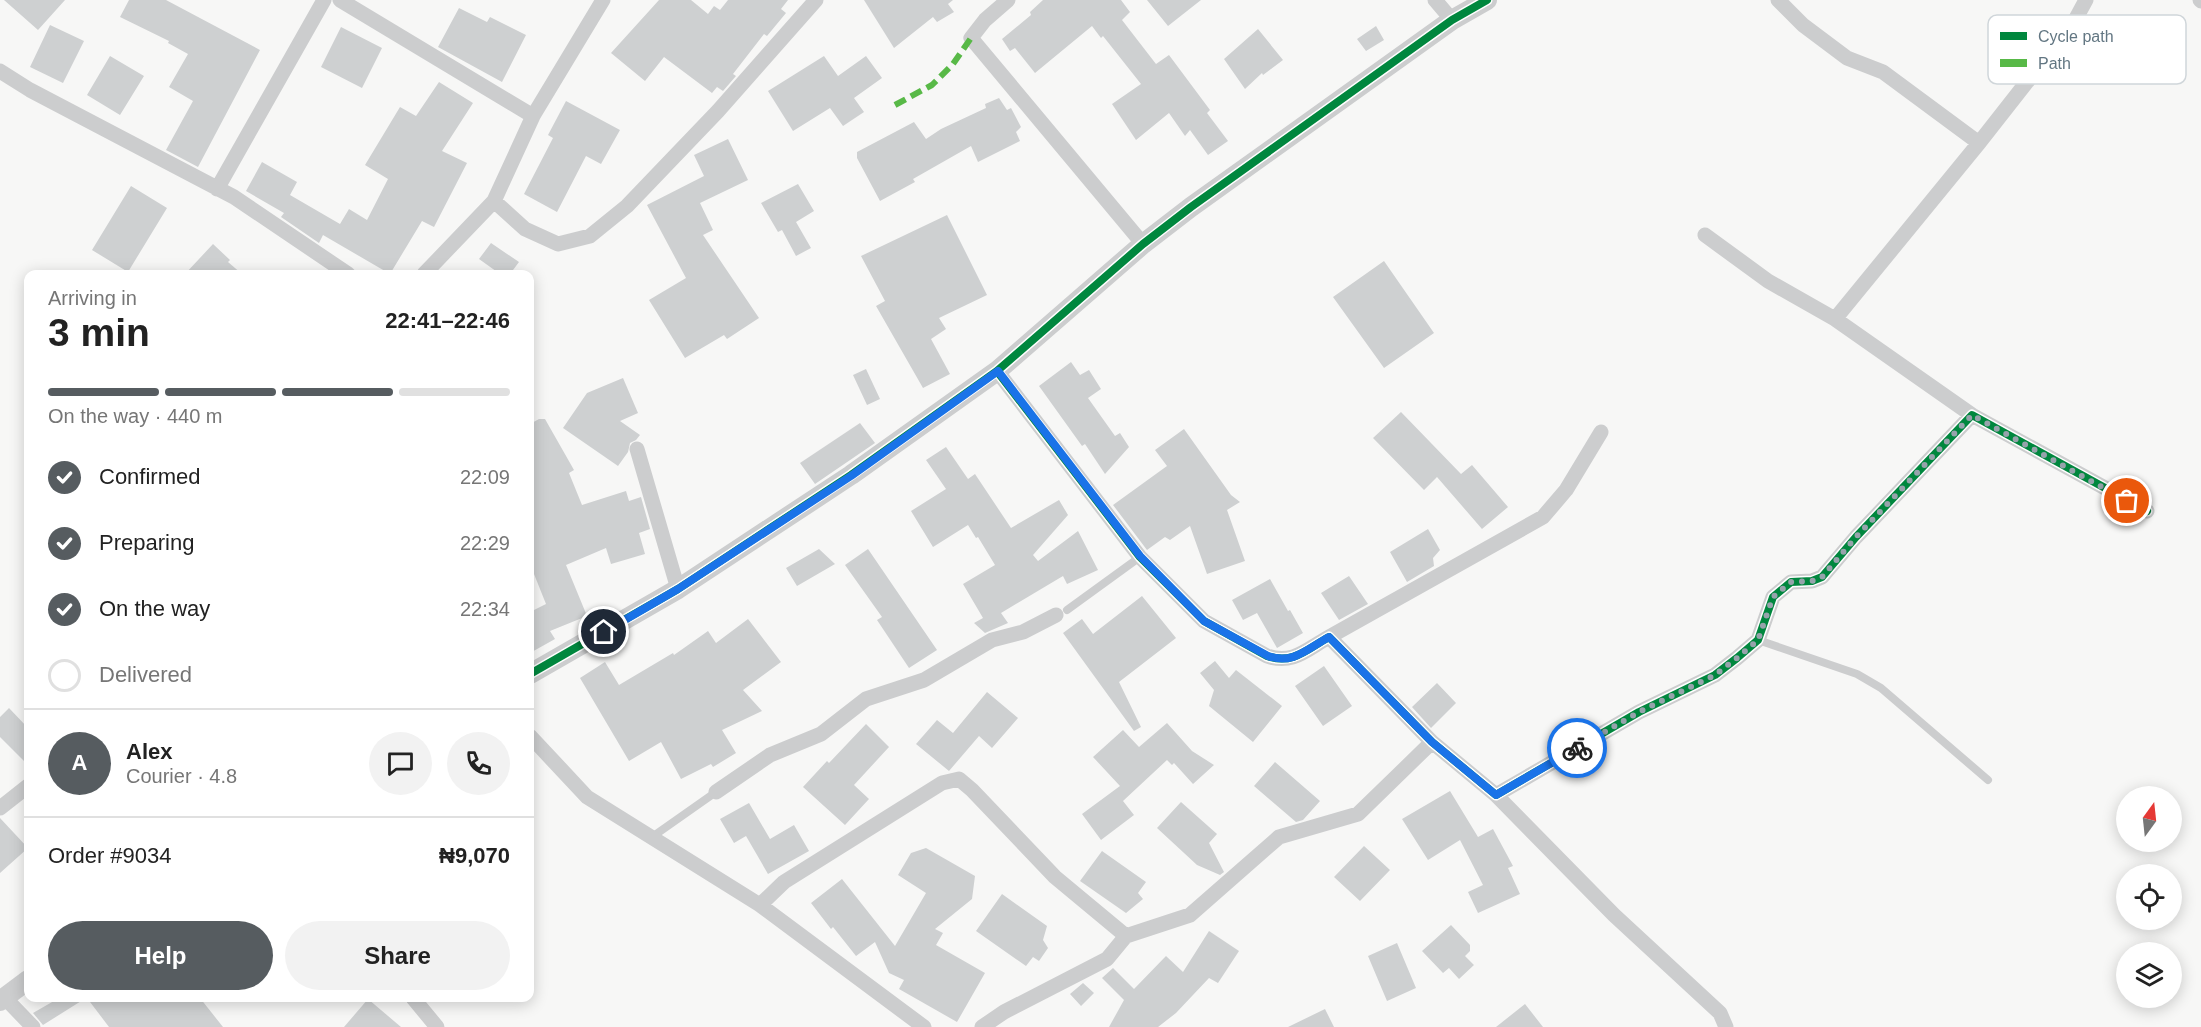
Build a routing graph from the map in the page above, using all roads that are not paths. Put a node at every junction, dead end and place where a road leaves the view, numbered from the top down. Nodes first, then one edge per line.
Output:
1 (324, 0) edge
2 (340, 0) edge
3 (603, 0) edge
4 (816, 0) edge
5 (1008, 0) edge
6 (1435, 0) edge
7 (1487, 0) edge
8 (1778, 0) edge
9 (2086, 0) edge
10 (2078, 15) edge
11 (1452, 20) junction
12 (0, 71) edge
13 (2025, 84) edge
14 (533, 116) junction
15 (1979, 143) junction
16 (217, 189) junction
17 (494, 201) junction
18 (1706, 235) dead end
19 (1143, 244) junction
20 (342, 270) edge
21 (428, 270) edge
22 (1835, 320) junction
23 (998, 371) junction
24 (1972, 415) junction
25 (1601, 432) dead end
26 (637, 449) dead end
27 (2146, 512) dead end
28 (1140, 556) junction
29 (678, 589) junction
30 (1061, 613) joint
31 (1329, 637) junction
32 (1758, 640) junction
33 (534, 672) edge
34 (534, 740) edge
35 (1432, 742) junction
36 (1988, 780) dead end
37 (24, 789) edge
38 (716, 792) joint
39 (1496, 795) junction
40 (0, 808) edge
41 (651, 838) junction
42 (760, 905) junction
43 (1126, 936) junction
44 (24, 983) edge
45 (3, 1000) edge
46 (416, 1002) edge
47 (33, 1027) edge
48 (437, 1027) edge
49 (924, 1027) edge
50 (982, 1027) edge
51 (1726, 1027) edge

1 - 16 street
2 - 14 street
3 - 14 street
4 - 17 street
5 - 19 street
6 - 11 street
7 - 11 street
8 - 15 street
9 - 10 street
11 - 19 street
12 - 16 street
13 - 15 street
14 - 17 street
15 - 22 street
16 - 20 street
17 - 21 street
18 - 22 street
19 - 23 street
22 - 24 street
23 - 28 street
23 - 29 street
24 - 27 street
24 - 32 street
25 - 31 street
26 - 29 street
28 - 30 lane
28 - 31 street
29 - 33 street
30 - 38 street
31 - 35 street
32 - 36 lane
32 - 39 street
34 - 41 street
35 - 39 street
35 - 43 street
37 - 40 street
38 - 41 lane
39 - 51 street
41 - 42 street
42 - 43 street
42 - 49 street
43 - 50 street
44 - 45 street
45 - 47 street
46 - 48 street

